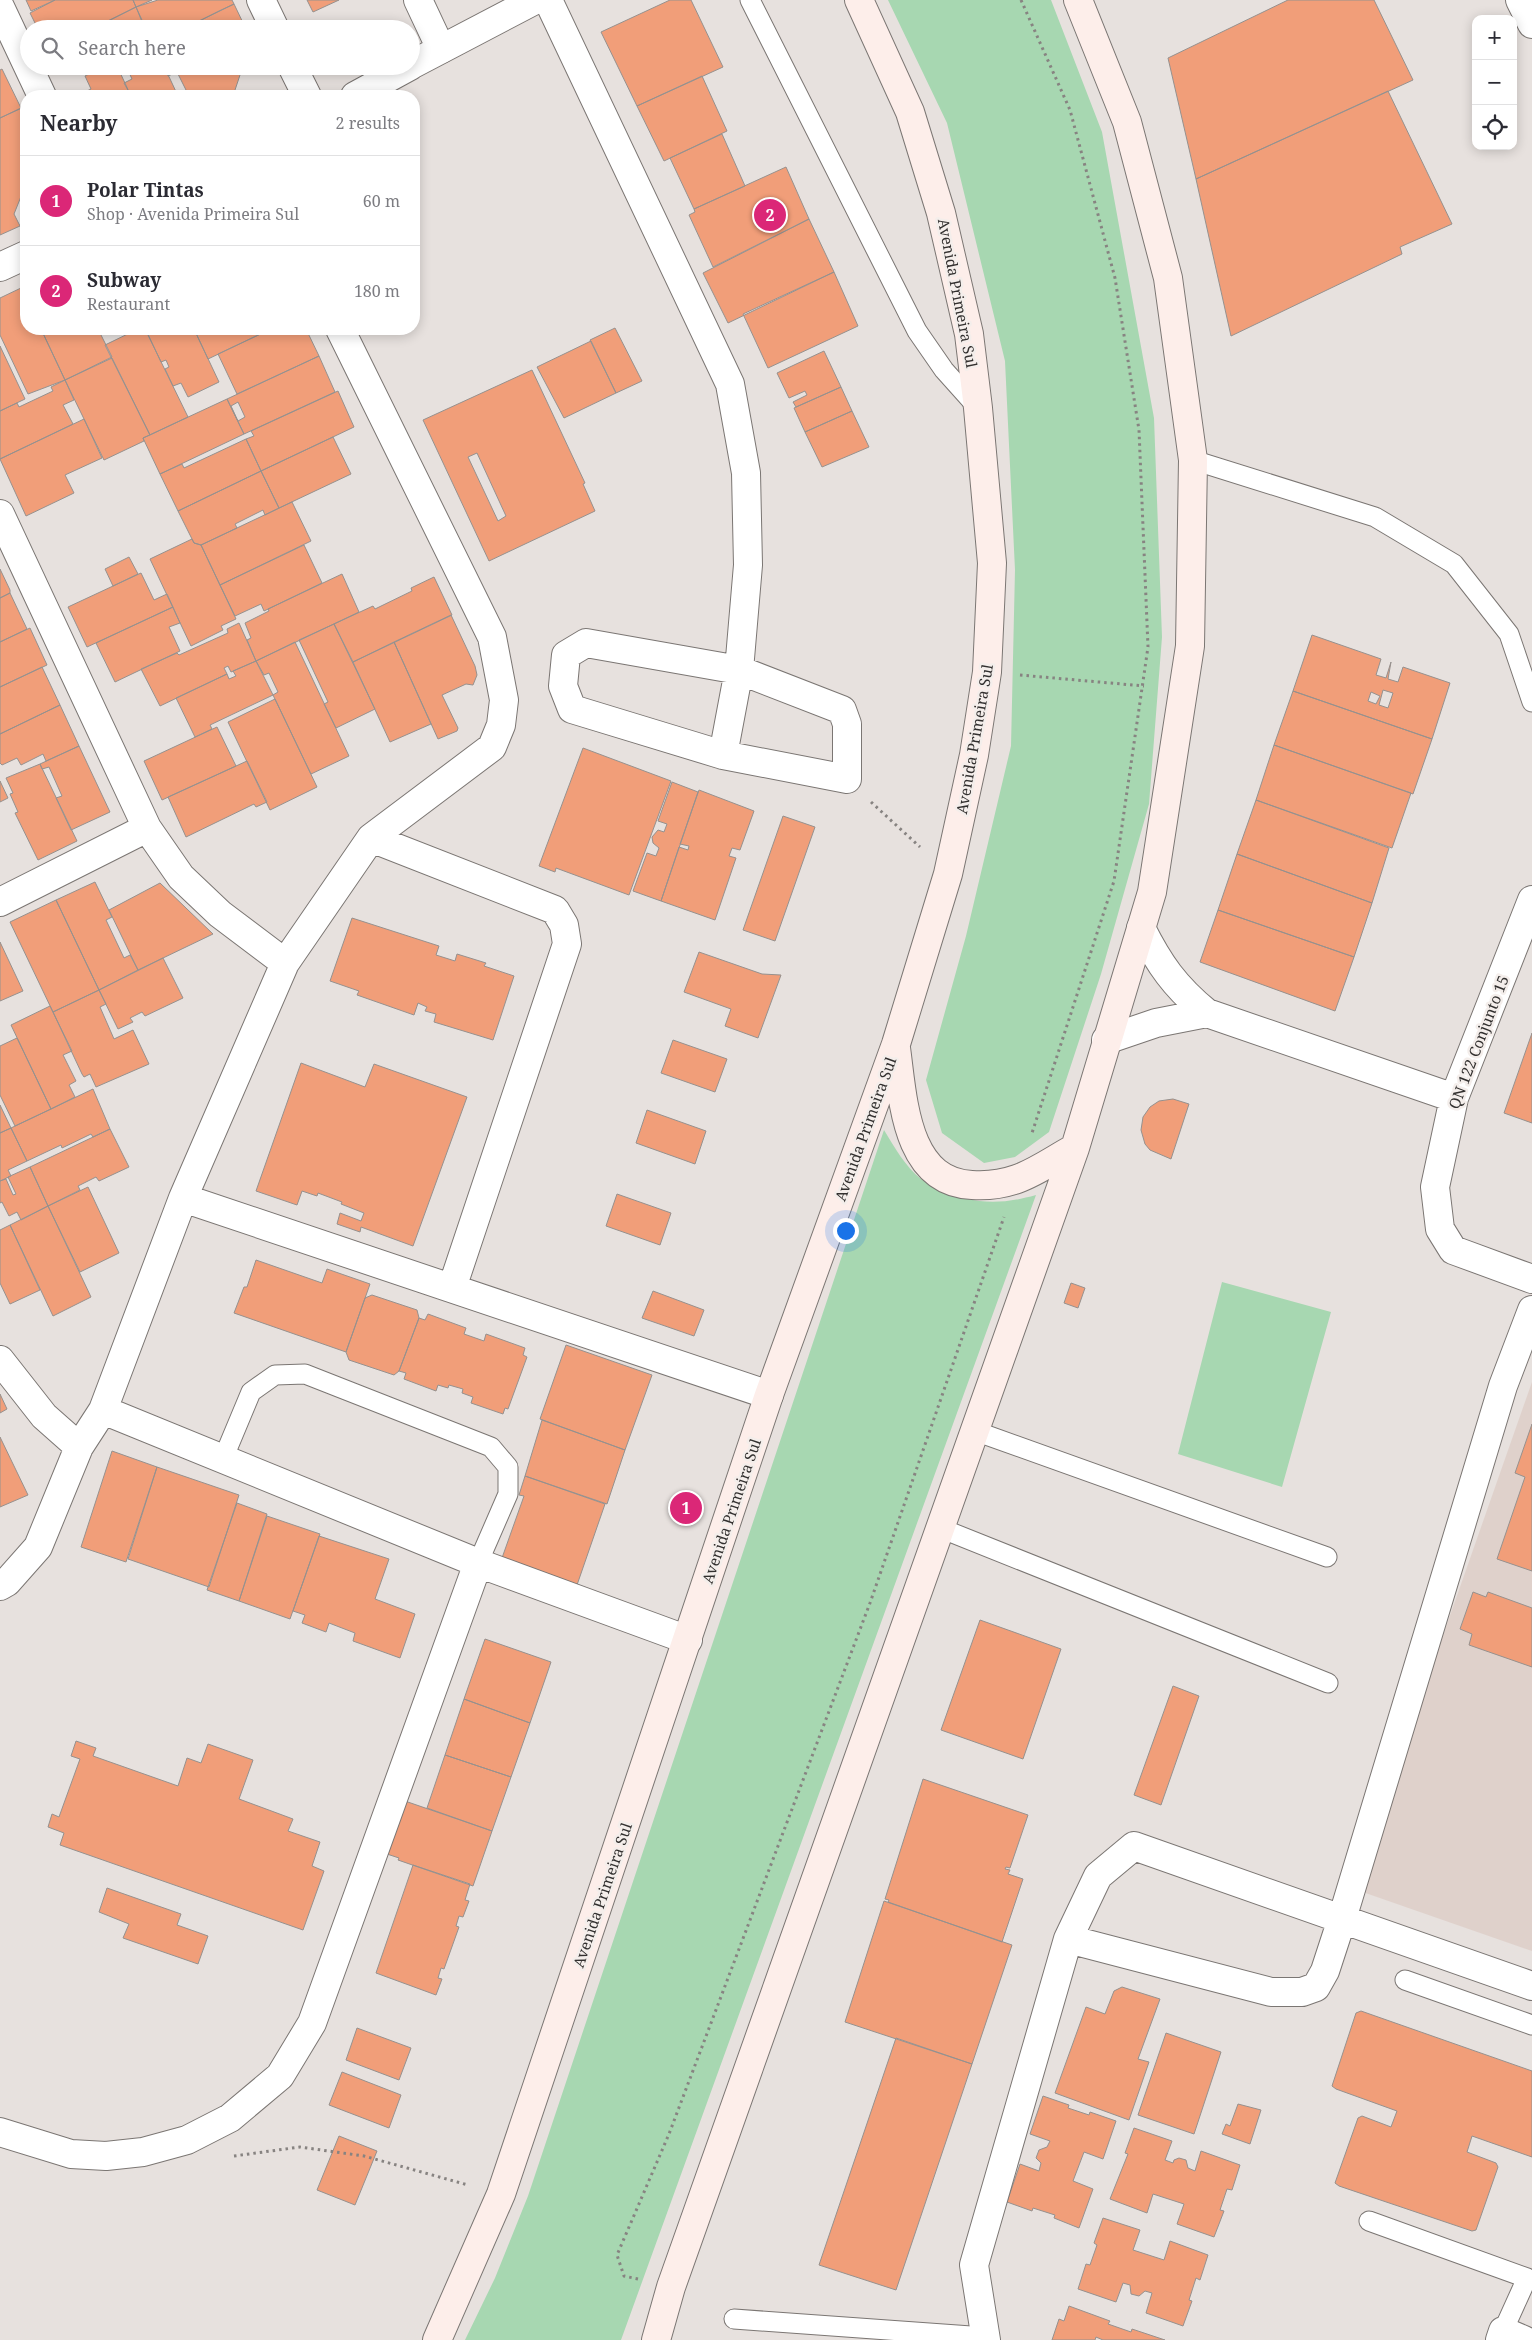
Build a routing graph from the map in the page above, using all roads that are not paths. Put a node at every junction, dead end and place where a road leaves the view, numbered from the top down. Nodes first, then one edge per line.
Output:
1 (261, 0) edge
2 (418, 0) edge
3 (535, 0) edge
4 (548, 0) edge
5 (750, 0) edge
6 (859, 0) edge
7 (1078, 0) edge
8 (1520, 0) edge
9 (0, 7) edge
10 (271, 20) edge
11 (1532, 24) edge
12 (20, 49) edge
13 (441, 49) junction
14 (420, 61) edge
15 (32, 75) edge
16 (296, 75) edge
17 (394, 75) edge
18 (39, 90) edge
19 (304, 90) edge
20 (366, 90) edge
21 (20, 258) edge
22 (0, 267) edge
23 (343, 335) edge
24 (978, 408) junction
25 (1193, 460) junction
26 (0, 514) edge
27 (739, 670) junction
28 (1532, 702) edge
29 (723, 755) junction
30 (147, 828) junction
31 (372, 838) junction
32 (1532, 900) edge
33 (0, 902) edge
34 (1141, 928) junction
35 (285, 964) junction
36 (1207, 1012) junction
37 (1106, 1040) junction
38 (896, 1044) junction
39 (1454, 1098) junction
40 (1075, 1148) junction
41 (183, 1198) junction
42 (1532, 1279) edge
43 (452, 1288) junction
44 (1532, 1310) edge
45 (0, 1360) edge
46 (769, 1395) junction
47 (103, 1410) junction
48 (975, 1430) junction
49 (79, 1447) junction
50 (223, 1459) junction
51 (940, 1528) junction
52 (1327, 1557) dead end
53 (478, 1563) junction
54 (0, 1586) edge
55 (688, 1640) junction
56 (1328, 1683) dead end
57 (1342, 1919) junction
58 (1068, 1939) junction
59 (1405, 1980) dead end
60 (1532, 1986) edge
61 (1532, 2025) edge
62 (0, 2132) edge
63 (1369, 2221) dead end
64 (1529, 2276) edge
65 (734, 2319) dead end
66 (1509, 2337) edge
67 (986, 2338) edge
68 (437, 2340) edge
69 (656, 2340) edge

1 - 10 street
2 - 13 street
3 - 13 street
4 - 27 street
5 - 24 lane
6 - 24 main road, Avenida Primeira Sul
7 - 25 main road
8 - 11 street
9 - 12 street
13 - 14 street
15 - 18 street
16 - 19 street
17 - 20 street
21 - 22 street
23 - 31 street
24 - 38 main road, Avenida Primeira Sul
25 - 28 lane
25 - 34 main road
26 - 30 street
27 - 29 street
27 - 29 street
27 - 29 street
30 - 33 street
30 - 35 street
31 - 35 street
31 - 43 street
32 - 39 street, QN 122 Conjunto 15
34 - 36 street
34 - 37 main road
35 - 41 street
36 - 37 street
36 - 39 street
37 - 40 main road
38 - 40 main road
38 - 46 main road, Avenida Primeira Sul
39 - 42 street, QN 122 Conjunto 15
40 - 48 main road
41 - 43 street
41 - 47 street
43 - 46 street
44 - 57 street
45 - 49 street
46 - 55 main road, Avenida Primeira Sul
47 - 49 street
47 - 50 street
48 - 51 main road
48 - 52 lane
49 - 54 street
50 - 53 street
50 - 53 lane
51 - 56 lane
51 - 69 main road
53 - 55 street
53 - 62 street
55 - 68 main road, Avenida Primeira Sul
57 - 58 street
57 - 58 street
57 - 60 street
58 - 67 street
59 - 61 lane
63 - 64 lane
64 - 66 lane
65 - 67 lane

